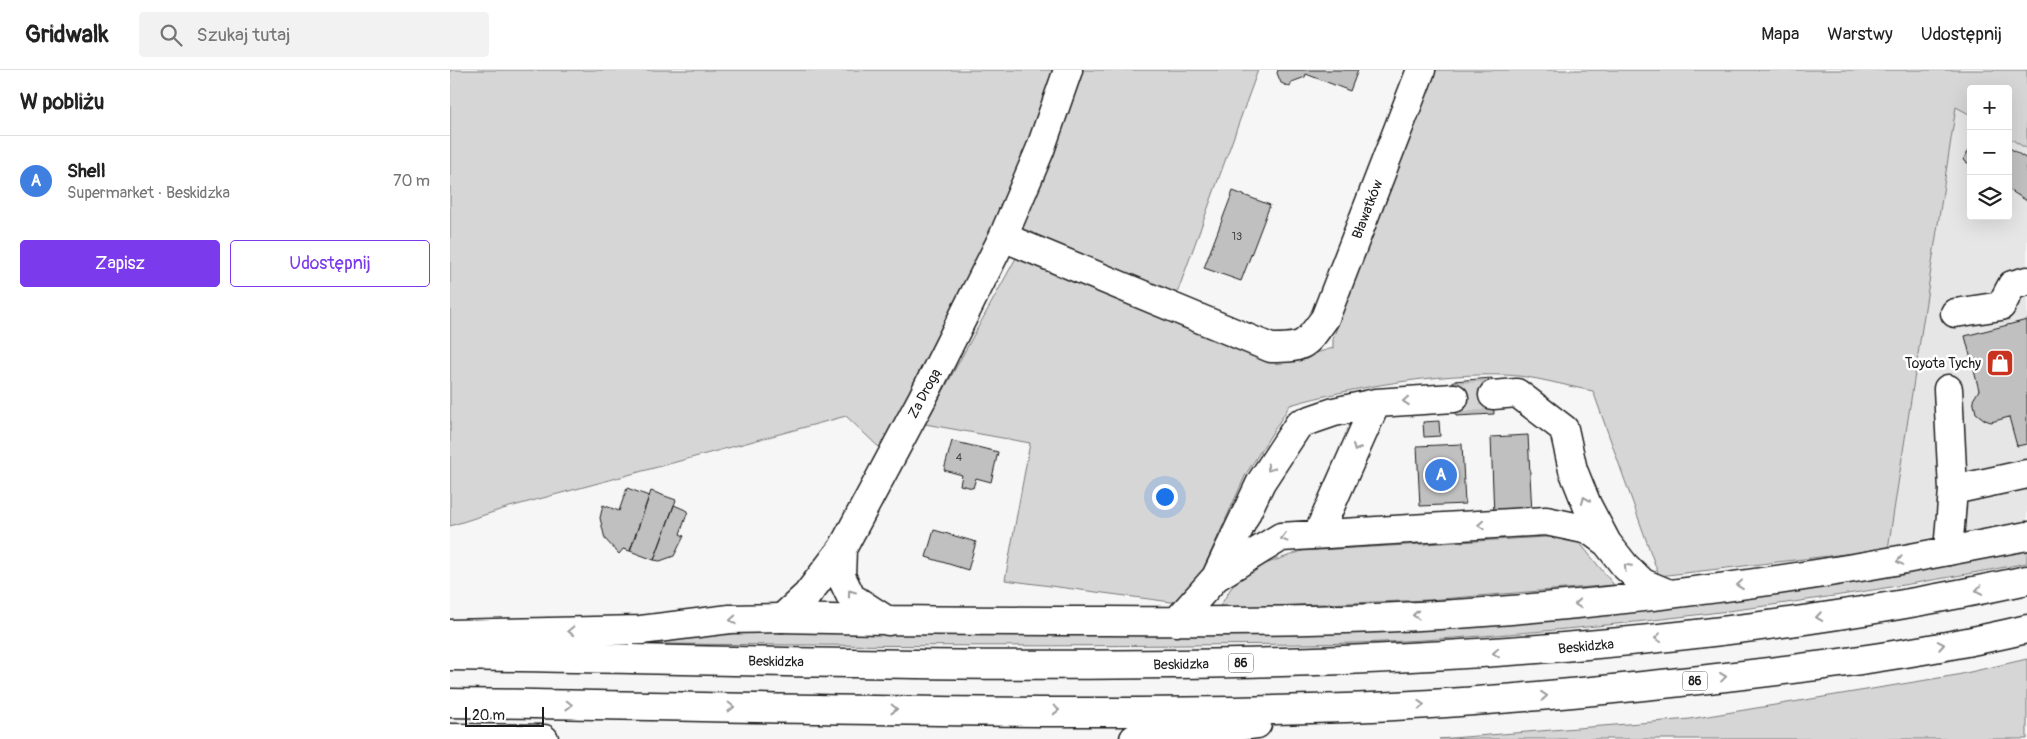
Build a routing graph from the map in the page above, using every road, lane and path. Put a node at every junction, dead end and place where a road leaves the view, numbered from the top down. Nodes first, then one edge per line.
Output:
1 (1068, 70) edge
2 (1421, 70) edge
3 (1003, 237) junction
4 (2027, 281) edge
5 (1955, 313) dead end
6 (1948, 389) dead end
7 (1493, 395) tunnel mouth
8 (1454, 398) tunnel mouth
9 (1376, 403) junction
10 (2027, 474) edge
11 (1953, 490) junction
12 (1318, 534) junction
13 (2027, 536) edge
14 (1608, 543) junction
15 (842, 549) junction
16 (1948, 551) junction
17 (1216, 577) junction
18 (2027, 580) edge
19 (1667, 593) junction
20 (782, 618) junction
21 (888, 621) junction
22 (1176, 622) junction
23 (2027, 628) edge
24 (450, 634) edge
25 (450, 656) edge
26 (450, 703) edge
27 (1372, 707) junction
28 (450, 738) edge
29 (544, 739) edge
30 (1134, 739) edge

1 - 3 main road, Za Drogą
2 - 3 main road, Bławatków
3 - 15 main road, Za Drogą
4 - 5 main road
6 - 11 main road
14 -> 7 main road
8 -> 9 main road
9 -> 12 main road
9 -> 17 main road
10 - 11 main road
11 - 16 main road
14 -> 12 main road
12 -> 17 main road
13 - 16 main road
19 -> 14 main road
15 - 20 main road, Za Drogą
21 -> 15 main road, Za Drogą
16 -> 19 main road
17 - 22 main road
18 -> 25 main road, Beskidzka / 86
19 -> 22 main road
20 - 21 main road
20 -> 24 main road
21 - 22 main road
27 -> 23 main road, 86
26 -> 27 main road, 86
27 - 30 main road
28 - 29 main road

